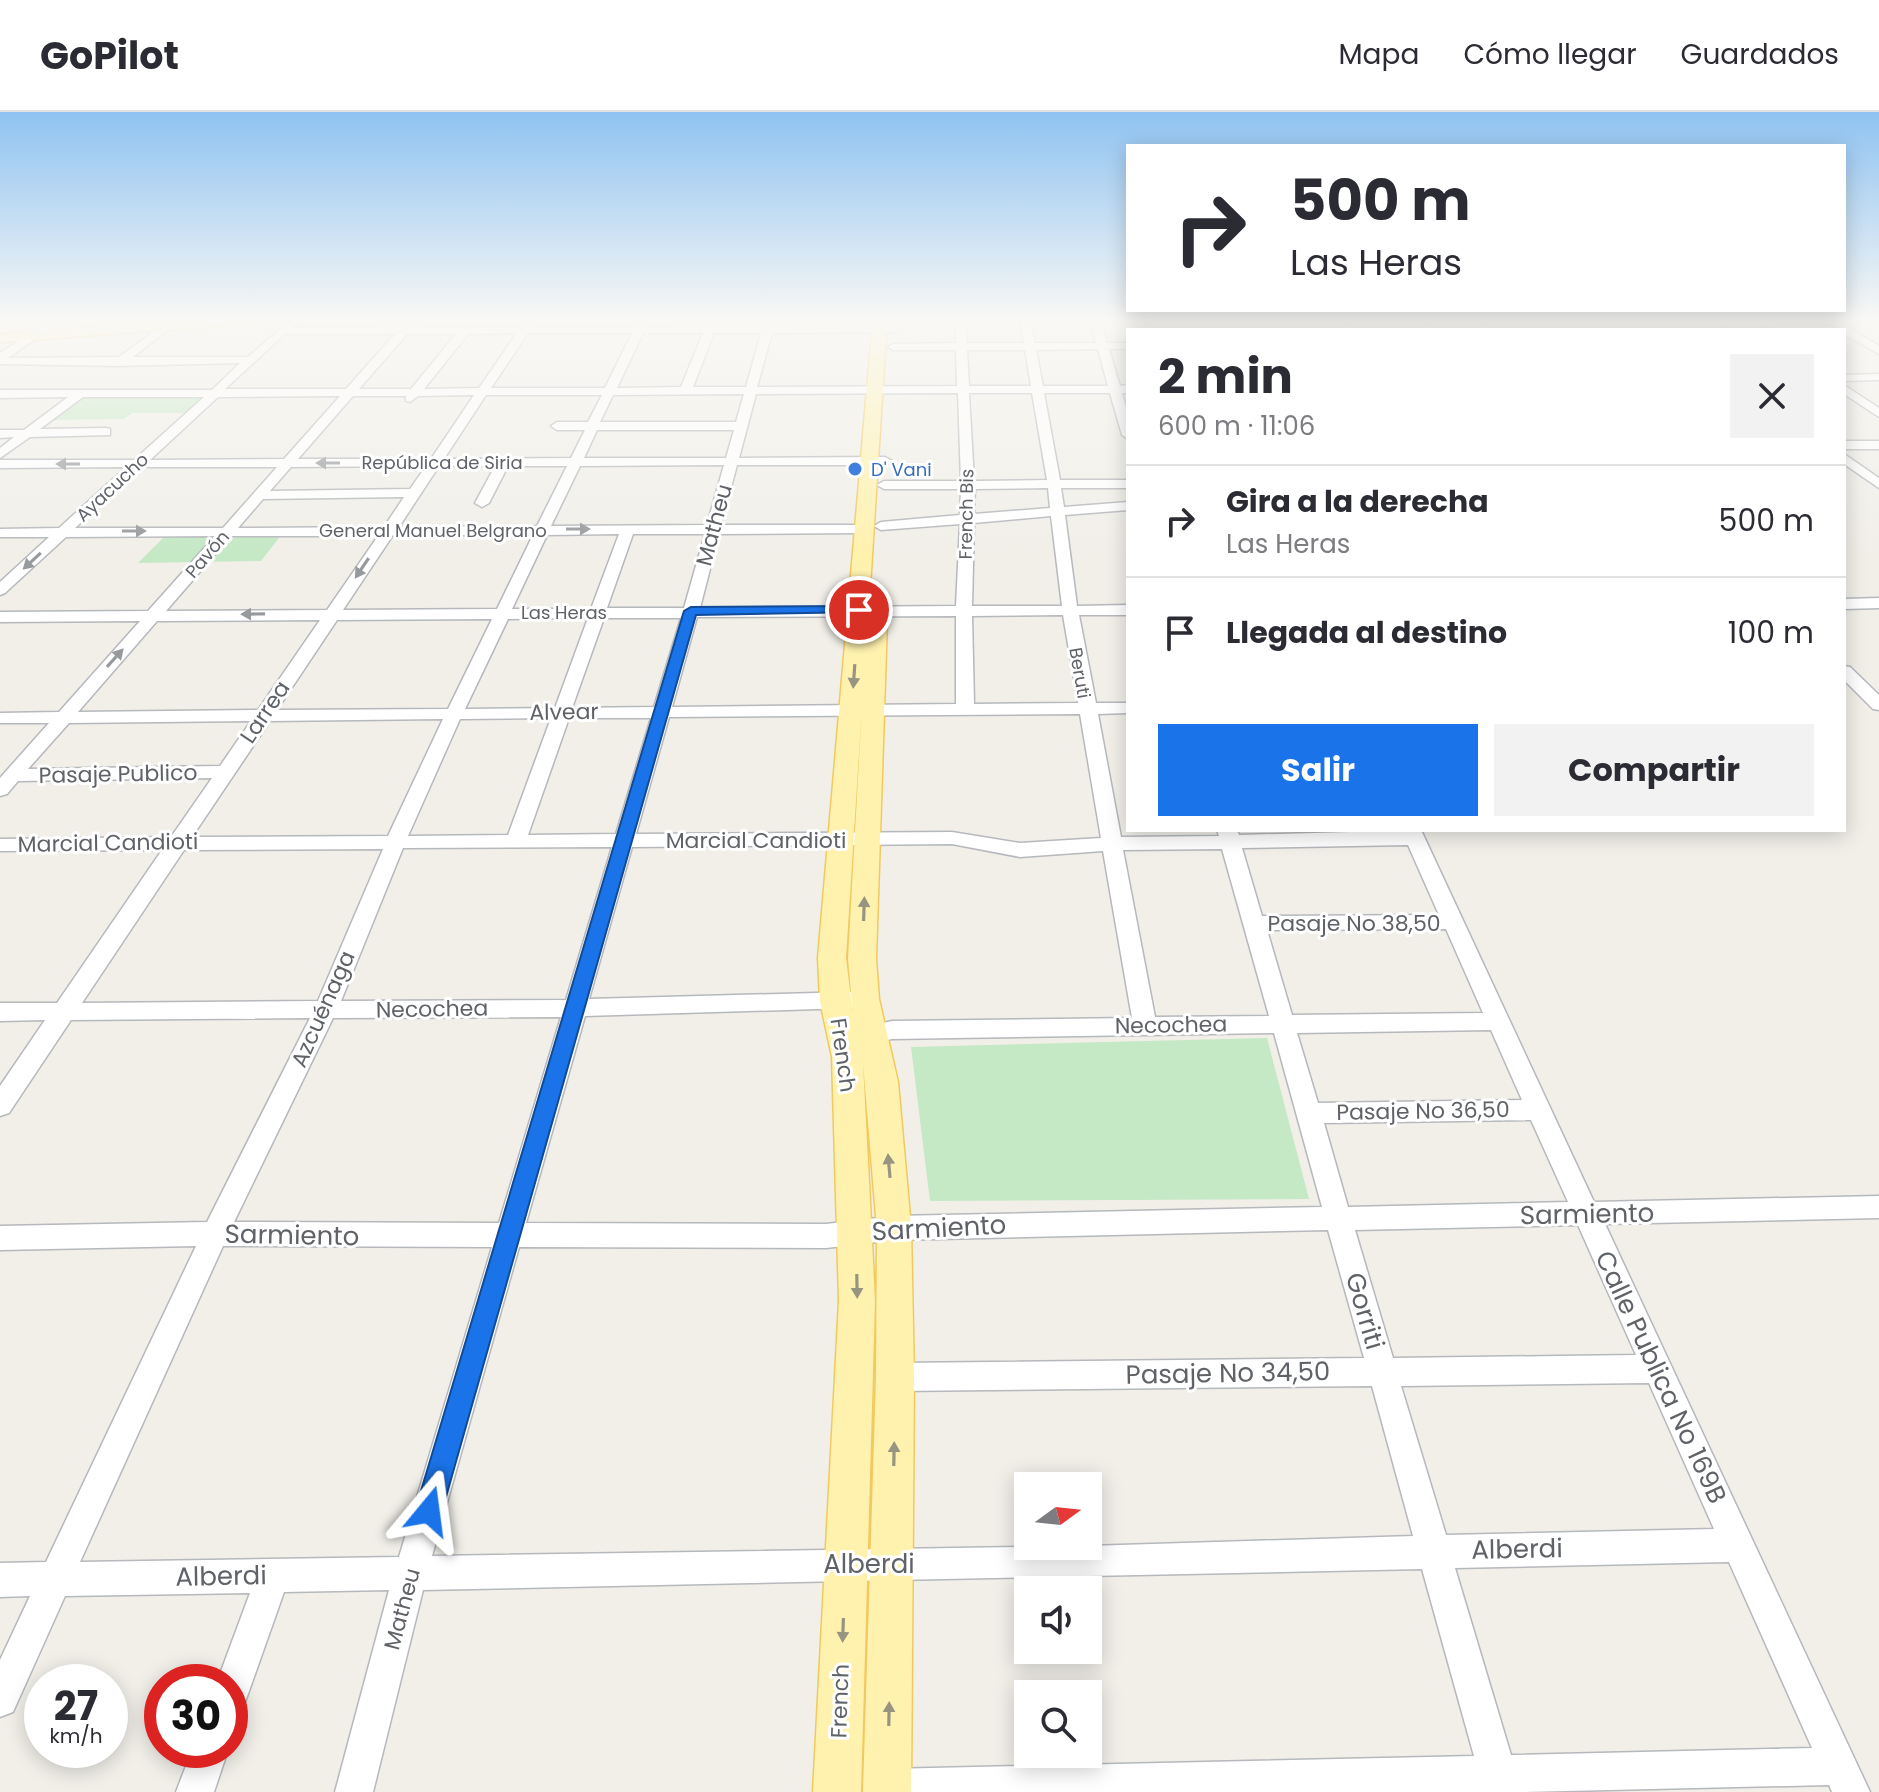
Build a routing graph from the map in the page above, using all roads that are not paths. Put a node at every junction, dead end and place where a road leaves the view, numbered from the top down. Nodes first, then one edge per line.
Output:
1 (74, 397) edge
2 (210, 397) edge
3 (345, 397) edge
4 (411, 397) edge
5 (478, 397) edge
6 (604, 397) edge
7 (749, 397) edge
8 (881, 397) edge
9 (964, 397) edge
10 (1040, 397) edge
11 (1123, 397) edge
12 (1856, 397) edge
13 (404, 406) dead end
14 (1879, 413) edge
15 (1126, 420) edge
16 (557, 426) dead end
17 (591, 426) junction
18 (740, 426) junction
19 (106, 432) dead end
20 (0, 434) edge
21 (26, 434) junction
22 (1846, 445) edge
23 (1879, 445) edge
24 (0, 454) edge
25 (1846, 459) edge
26 (504, 461) junction
27 (575, 461) junction
28 (731, 461) junction
29 (877, 461) junction
30 (434, 462) junction
31 (285, 463) junction
32 (0, 464) edge
33 (137, 464) junction
34 (1054, 484) junction
35 (1126, 484) edge
36 (1879, 484) edge
37 (884, 485) junction
38 (968, 485) junction
39 (413, 493) junction
40 (257, 495) junction
41 (482, 503) dead end
42 (1126, 506) edge
43 (1058, 511) junction
44 (966, 519) junction
45 (873, 527) junction
46 (388, 529) junction
47 (542, 529) junction
48 (628, 529) junction
49 (714, 529) junction
50 (227, 531) junction
51 (64, 532) junction
52 (0, 533) edge
53 (880, 554) dead end
54 (0, 590) edge
55 (1879, 603) edge
56 (1846, 604) edge
57 (872, 605) junction
58 (964, 610) junction
59 (1070, 610) junction
60 (1126, 610) edge
61 (596, 611) junction
62 (691, 611) junction
63 (502, 612) junction
64 (331, 614) junction
65 (153, 615) junction
66 (0, 617) edge
67 (1848, 675) edge
68 (1879, 678) edge
69 (1879, 705) edge
70 (1086, 708) junction
71 (1126, 708) edge
72 (965, 709) junction
73 (661, 711) junction
74 (862, 711) junction
75 (561, 712) junction
76 (264, 714) junction
77 (454, 714) junction
78 (63, 717) junction
79 (0, 718) edge
80 (224, 772) junction
81 (6, 782) edge
82 (1413, 834) edge
83 (1228, 836) edge
84 (624, 839) junction
85 (516, 840) junction
86 (854, 840) junction
87 (396, 841) junction
88 (177, 842) junction
89 (1112, 844) junction
90 (0, 845) edge
91 (1453, 922) junction
92 (1254, 923) junction
93 (850, 1000) junction
94 (574, 1008) junction
95 (325, 1011) junction
96 (0, 1012) edge
97 (64, 1012) junction
98 (1498, 1021) junction
99 (1282, 1023) junction
100 (1145, 1025) junction
101 (858, 1037) junction
102 (0, 1106) edge
103 (1539, 1110) junction
104 (1308, 1113) junction
105 (1879, 1207) edge
106 (1587, 1215) junction
107 (1338, 1217) junction
108 (894, 1228) junction
109 (856, 1232) junction
110 (215, 1234) junction
111 (508, 1237) junction
112 (0, 1238) edge
113 (1657, 1369) junction
114 (1382, 1370) junction
115 (895, 1377) junction
116 (1737, 1545) junction
117 (1434, 1551) junction
118 (845, 1564) junction
119 (892, 1565) junction
120 (411, 1572) junction
121 (273, 1575) junction
122 (55, 1579) junction
123 (0, 1580) edge
124 (241, 1664) edge
125 (0, 1699) edge
126 (204, 1768) edge
127 (1845, 1779) edge
128 (1501, 1784) edge
129 (887, 1790) edge
130 (195, 1792) edge
131 (354, 1792) edge
132 (837, 1792) edge

1 - 21 street
2 - 33 street, Ayacucho
3 - 31 street, Pavón
4 - 13 street
5 - 30 street, Larrea
6 - 17 street, Azcuénaga
7 - 18 street, Matheu
8 - 29 main road, French
9 - 38 street, French Bis
10 - 34 street, Beruti
11 - 15 street
12 - 14 street
16 - 17 street
17 - 18 street
17 - 27 street, Azcuénaga
18 - 28 street, Matheu
19 - 21 street
20 - 21 street
21 - 24 street
22 - 23 street
25 - 36 street
26 - 27 street, República de Siria
26 - 30 street, República de Siria
26 - 41 street
27 - 28 street, República de Siria
27 - 47 street, Azcuénaga
28 - 29 street, República de Siria
28 - 49 street, Matheu
29 - 37 main road, French
29 - 45 main road, French
30 -> 31 street, República de Siria
30 - 39 street, Larrea
31 - 33 street, República de Siria
31 - 40 street, Pavón
33 -> 32 street, República de Siria
33 - 51 street, Ayacucho
34 - 35 street
34 - 38 street
34 - 43 street, Beruti
37 - 38 street
37 - 45 main road, French
38 - 44 street, French Bis
39 - 40 street
39 - 46 street, Larrea
40 - 50 street, Pavón
42 - 43 street
43 - 44 street
43 - 59 street, Beruti
44 - 45 street
44 - 58 street, French Bis
45 - 49 street, General Manuel Belgrano
45 - 53 main road, French
45 - 57 main road, French
46 - 47 street, General Manuel Belgrano
46 - 50 street, General Manuel Belgrano
46 -> 64 street, Larrea
47 -> 48 street, General Manuel Belgrano
47 - 63 street, Azcuénaga
48 - 49 street, General Manuel Belgrano
48 - 61 street
49 - 62 street, Matheu
51 -> 50 street, General Manuel Belgrano
50 - 65 street, Pavón
51 - 52 street, General Manuel Belgrano
51 -> 54 street, Ayacucho
55 - 56 street
57 - 58 street, Las Heras
57 - 62 street, Las Heras
57 - 74 main road, French
58 - 59 street, Las Heras
58 - 72 street, French Bis
59 - 60 street, Las Heras
59 - 70 street, Beruti
61 - 62 street, Las Heras
61 - 63 street, Las Heras
61 - 75 street
62 - 73 street, Matheu
63 - 64 street, Las Heras
63 - 77 street, Azcuénaga
64 -> 65 street, Las Heras
64 - 76 street, Larrea
65 - 66 street, Las Heras
78 -> 65 street, Pavón
67 - 68 street
67 - 69 street
70 - 71 street, Alvear
70 - 72 street, Alvear
70 - 89 street, Beruti
72 - 74 street, Alvear
73 - 74 street, Alvear
73 - 75 street, Alvear
73 - 84 street, Matheu
74 - 86 main road, French
75 - 77 street, Alvear
75 - 85 street
76 - 77 street, Alvear
76 - 78 street, Alvear
76 - 80 street, Larrea
77 - 87 street, Azcuénaga
78 - 79 street, Alvear
78 - 81 street, Pavón
80 - 81 street, Pasaje Publico
80 - 88 street, Larrea
82 - 83 street, Marcial Candioti
82 - 91 street, Calle Publica No 169B
83 - 89 street, Marcial Candioti
83 - 92 street, Gorriti
84 - 85 street, Marcial Candioti
84 - 86 street, Marcial Candioti
84 - 94 street, Matheu
85 - 87 street, Marcial Candioti
86 - 89 street, Marcial Candioti
86 - 93 main road, French
87 - 88 street, Marcial Candioti
87 - 95 street, Azcuénaga
88 - 90 street, Marcial Candioti
88 - 97 street, Larrea
89 - 100 street, Beruti
91 - 92 street, Pasaje No 38,50
91 - 98 street, Calle Publica No 169B
92 - 99 street, Gorriti
93 - 94 street, Necochea
93 - 101 main road, French
94 - 95 street, Necochea
94 - 111 street, Matheu
95 - 97 street, Necochea
95 - 110 street, Azcuénaga
96 - 97 street, Necochea
97 - 102 street, Larrea
98 - 99 street, Necochea
98 - 103 street, Calle Publica No 169B
99 - 100 street, Necochea
99 - 104 street, Gorriti
100 - 101 street, Necochea
108 -> 101 main road, French
101 - 109 main road, French
103 - 104 street, Pasaje No 36,50
103 - 106 street, Calle Publica No 169B
104 - 107 street, Gorriti
105 - 106 street, Sarmiento
106 - 107 street, Sarmiento
106 - 113 street, Calle Publica No 169B
107 - 108 street, Sarmiento
107 - 114 street, Gorriti
108 - 109 street, Sarmiento
108 - 115 main road, French
109 - 111 street, Sarmiento
109 -> 118 main road, French
110 - 111 street, Sarmiento
110 - 112 street, Sarmiento
110 - 122 street, Azcuénaga
111 - 120 street, Matheu
113 - 114 street, Pasaje No 34,50
113 - 116 street, Calle Publica No 169B
114 - 115 street, Pasaje No 34,50
114 - 117 street, Gorriti
119 -> 115 main road, French
116 - 117 street, Alberdi
116 - 127 street, Calle Publica No 169B
117 - 119 street, Alberdi
117 - 128 street, Gorriti
118 - 119 street, Alberdi
118 - 120 street, Alberdi
118 -> 132 main road, French
129 -> 119 main road, French
120 - 121 street, Alberdi
120 - 131 street, Matheu
121 - 122 street, Alberdi
121 - 124 street
122 - 123 street, Alberdi
122 - 125 street, Azcuénaga
126 - 130 street
127 - 128 street
128 - 129 street

